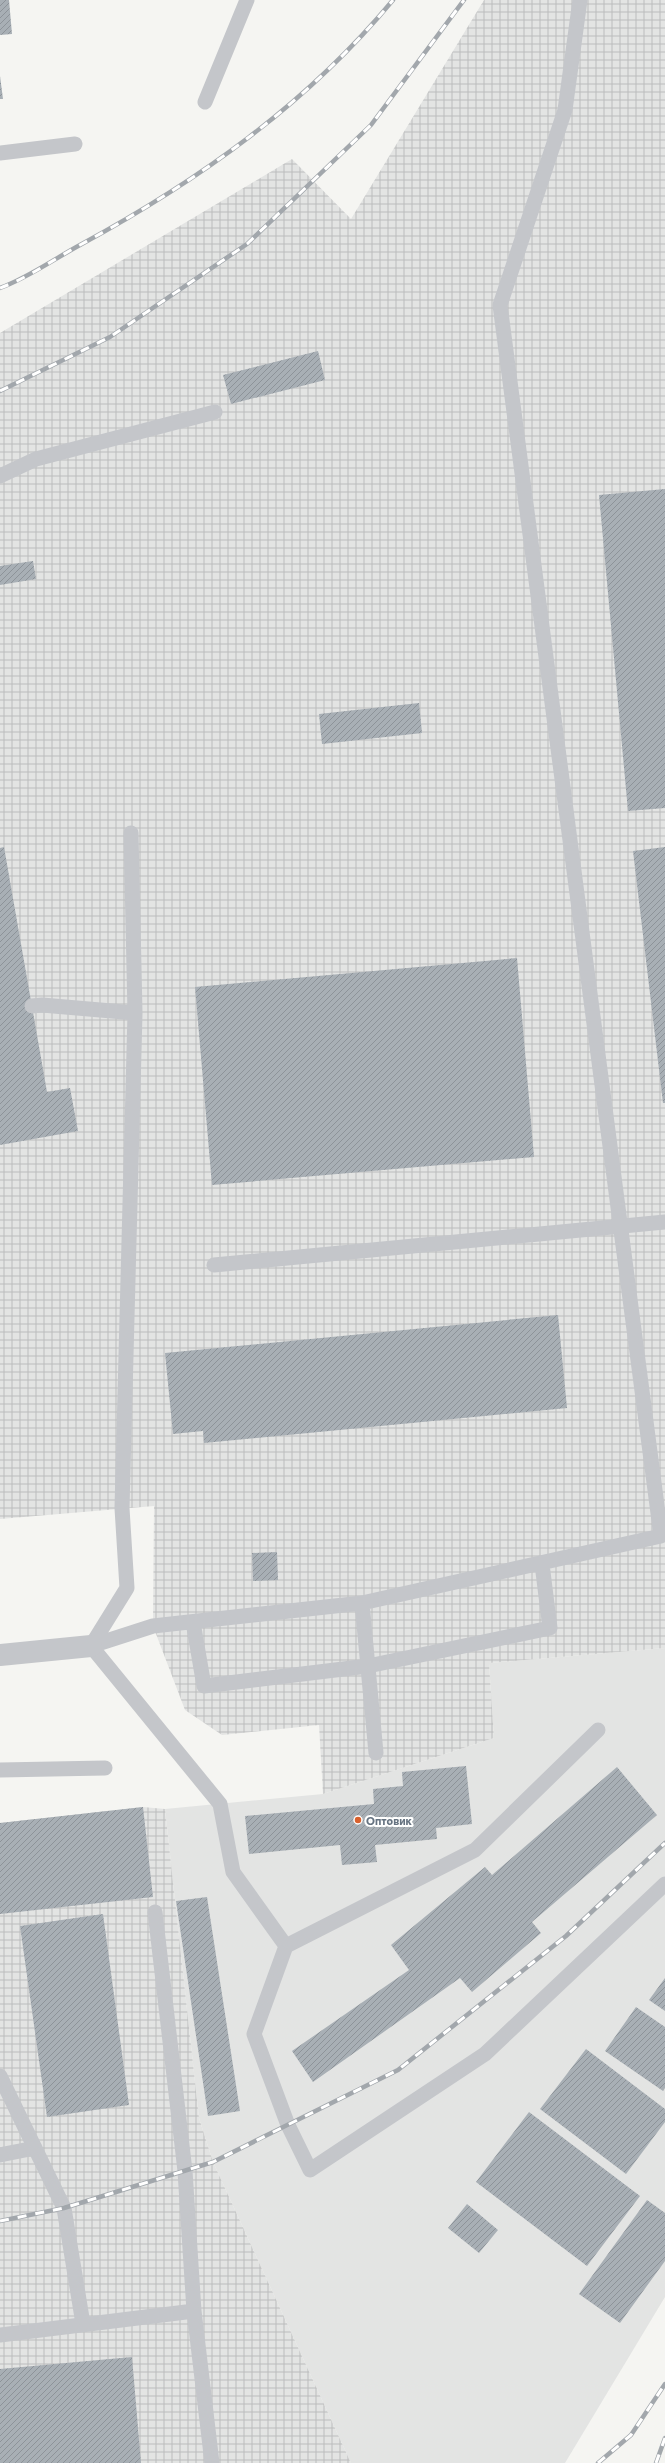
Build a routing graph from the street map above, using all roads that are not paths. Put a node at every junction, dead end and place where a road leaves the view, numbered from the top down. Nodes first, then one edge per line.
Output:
1 (247, 0) edge
2 (580, 0) edge
3 (206, 102) dead end
4 (75, 144) dead end
5 (0, 153) edge
6 (215, 412) dead end
7 (0, 476) edge
8 (131, 833) dead end
9 (32, 1006) dead end
10 (135, 1014) junction
11 (665, 1222) edge
12 (620, 1228) junction
13 (214, 1265) dead end
14 (542, 1564) junction
15 (362, 1604) junction
16 (193, 1622) junction
17 (91, 1646) junction
18 (0, 1655) edge
19 (368, 1666) junction
20 (598, 1730) dead end
21 (376, 1753) dead end
22 (105, 1768) dead end
23 (0, 1770) edge
24 (665, 1884) edge
25 (155, 1912) dead end
26 (286, 1946) junction
27 (0, 2076) edge
28 (35, 2148) junction
29 (0, 2155) edge
30 (194, 2310) junction
31 (83, 2324) junction
32 (0, 2335) edge
33 (212, 2463) edge

1 - 3 lane
2 - 12 lane
4 - 5 lane
6 - 7 lane
8 - 10 lane
9 - 10 lane
10 - 17 lane
11 - 12 lane
12 - 13 lane
12 - 14 lane
14 - 15 lane
14 - 19 lane
15 - 16 lane
15 - 19 lane
16 - 17 lane
16 - 19 lane
17 - 18 street
17 - 26 lane
19 - 21 lane
20 - 26 lane
22 - 23 lane
24 - 26 lane
25 - 30 lane
27 - 28 lane
28 - 29 lane
28 - 31 lane
30 - 31 lane
30 - 33 lane
31 - 32 lane

